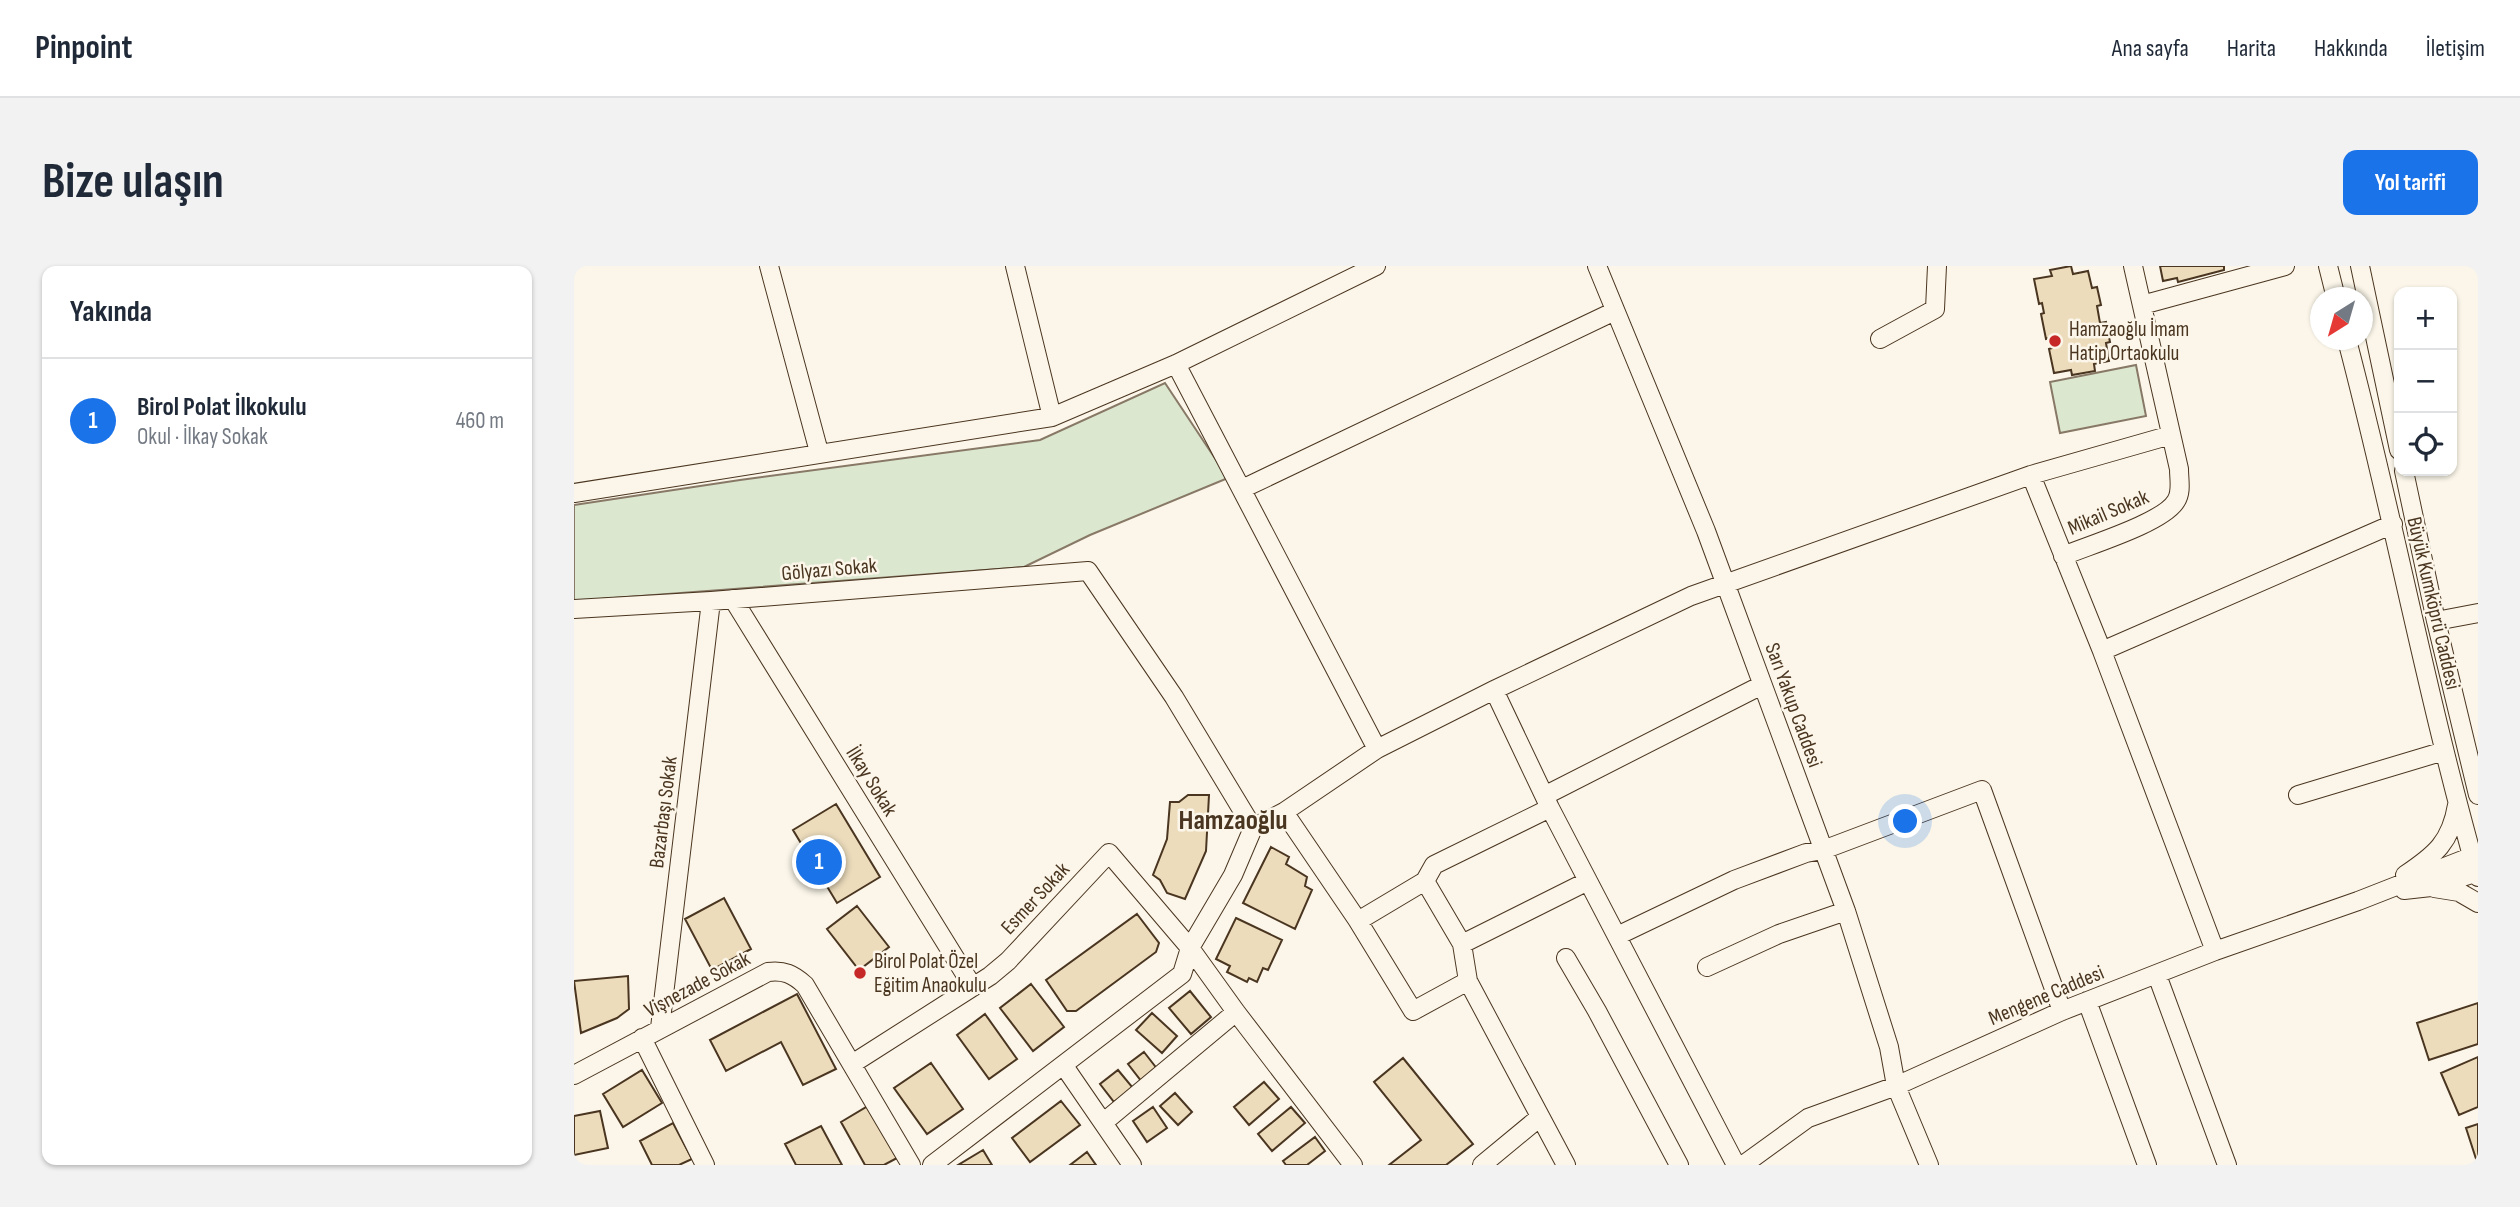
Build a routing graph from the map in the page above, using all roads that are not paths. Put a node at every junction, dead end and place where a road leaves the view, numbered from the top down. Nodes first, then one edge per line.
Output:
1 (769, 266) edge
2 (1015, 266) edge
3 (1376, 266) edge
4 (1597, 266) edge
5 (1937, 266) edge
6 (2133, 266) edge
7 (2285, 266) edge
8 (2328, 266) edge
9 (2360, 266) edge
10 (2333, 287) edge
11 (2142, 304) junction
12 (1615, 311) junction
13 (1880, 339) dead end
14 (2350, 350) edge
15 (1176, 364) junction
16 (1052, 417) junction
17 (2394, 426) edge
18 (2171, 435) junction
19 (819, 452) junction
20 (2031, 475) junction
21 (2405, 476) edge
22 (1242, 489) junction
23 (574, 493) edge
24 (2393, 524) junction
25 (2063, 556) junction
26 (1725, 584) junction
27 (733, 599) junction
28 (711, 601) junction
29 (574, 609) edge
30 (2478, 613) edge
31 (2436, 621) junction
32 (2102, 652) junction
33 (1762, 685) junction
34 (1494, 690) junction
35 (1377, 749) junction
36 (2444, 751) junction
37 (2475, 778) edge
38 (2298, 795) dead end
39 (2478, 795) edge
40 (1548, 802) junction
41 (2458, 802) junction
42 (1284, 812) junction
43 (1253, 828) junction
44 (1824, 850) junction
45 (2477, 866) edge
46 (1425, 881) junction
47 (1588, 881) junction
48 (2431, 887) junction
49 (2379, 892) junction
50 (2478, 903) edge
51 (1846, 911) junction
52 (1358, 921) junction
53 (1617, 936) junction
54 (1462, 944) junction
55 (1190, 948) junction
56 (2215, 951) junction
57 (1566, 958) dead end
58 (1707, 967) dead end
59 (2157, 975) junction
60 (1468, 981) junction
61 (972, 988) junction
62 (2087, 1001) junction
63 (2062, 1011) junction
64 (1236, 1012) junction
65 (660, 1028) junction
66 (642, 1038) junction
67 (852, 1063) junction
68 (1065, 1066) junction
69 (574, 1075) edge
70 (1896, 1086) junction
71 (1540, 1117) junction
72 (1104, 1122) junction
73 (1345, 1162) edge
74 (705, 1165) edge
75 (911, 1165) edge
76 (932, 1165) edge
77 (1132, 1165) edge
78 (1482, 1165) edge
79 (1566, 1165) edge
80 (1679, 1165) edge
81 (1736, 1165) edge
82 (1743, 1165) edge
83 (1929, 1165) edge
84 (2147, 1165) edge
85 (2227, 1165) edge

1 - 19 street
2 - 16 street
3 - 15 street
4 - 12 street, Sarı Yakup Caddesi
5 - 13 street
6 - 11 street, Mikail Sokak
7 - 11 street
8 - 10 street
9 - 17 street
11 - 18 street, Mikail Sokak
12 - 22 street
12 - 26 street, Sarı Yakup Caddesi
14 - 24 street, Büyük Kumköprü Caddesi
15 - 16 street
15 - 22 street
16 - 19 street
18 - 20 street
18 - 25 street, Mikail Sokak
19 - 23 street
20 - 25 street
20 - 26 street
21 - 31 street, Büyük Kumköprü Caddesi
22 - 35 street
24 - 32 street
24 - 36 street, Büyük Kumköprü Caddesi
25 - 32 street
26 - 33 street, Sarı Yakup Caddesi
26 - 34 street
27 - 28 street, Gölyazı Sokak
27 - 43 street, Gölyazı Sokak
27 - 61 street, İlkay Sokak
28 - 29 street, Gölyazı Sokak
28 - 65 street, Bazarbaşı Sokak
30 - 31 street
31 - 37 street, Büyük Kumköprü Caddesi
32 - 56 street
33 - 40 street
33 - 44 street, Sarı Yakup Caddesi
34 - 35 street
34 - 40 street
35 - 42 street
36 - 38 street
36 - 41 street, Büyük Kumköprü Caddesi
37 - 39 street, Büyük Kumköprü Caddesi
40 - 46 street
40 - 47 street
41 - 45 street, Büyük Kumköprü Caddesi
41 - 49 street
42 - 43 street
42 - 52 street
43 - 55 street
44 - 51 street, Sarı Yakup Caddesi
44 - 53 street
44 - 63 street
45 - 48 street
45 - 49 street
46 - 52 street
46 - 54 street
47 - 53 street
47 - 54 street
48 - 49 street
48 - 50 street
49 - 56 street, Mengene Caddesi
51 - 58 street
51 - 70 street, Sarı Yakup Caddesi
52 - 60 street
53 - 81 street
54 - 60 street
55 - 61 street, Esmer Sokak
55 - 64 street
55 - 68 street
56 - 59 street, Mengene Caddesi
57 - 80 street
59 - 62 street, Mengene Caddesi
59 - 85 street
60 - 71 street
61 - 67 street, Esmer Sokak
62 - 63 street, Mengene Caddesi
62 - 84 street
63 - 70 street, Mengene Caddesi
64 - 72 street
64 - 73 street
65 - 66 street, Vişnezade Sokak
65 - 67 street, Vişnezade Sokak
66 - 69 street, Vişnezade Sokak
66 - 74 street
67 - 75 street, Vişnezade Sokak
68 - 72 street
68 - 76 street
70 - 82 street, Mengene Caddesi
70 - 83 street, Sarı Yakup Caddesi
71 - 78 street
71 - 79 street
72 - 77 street

